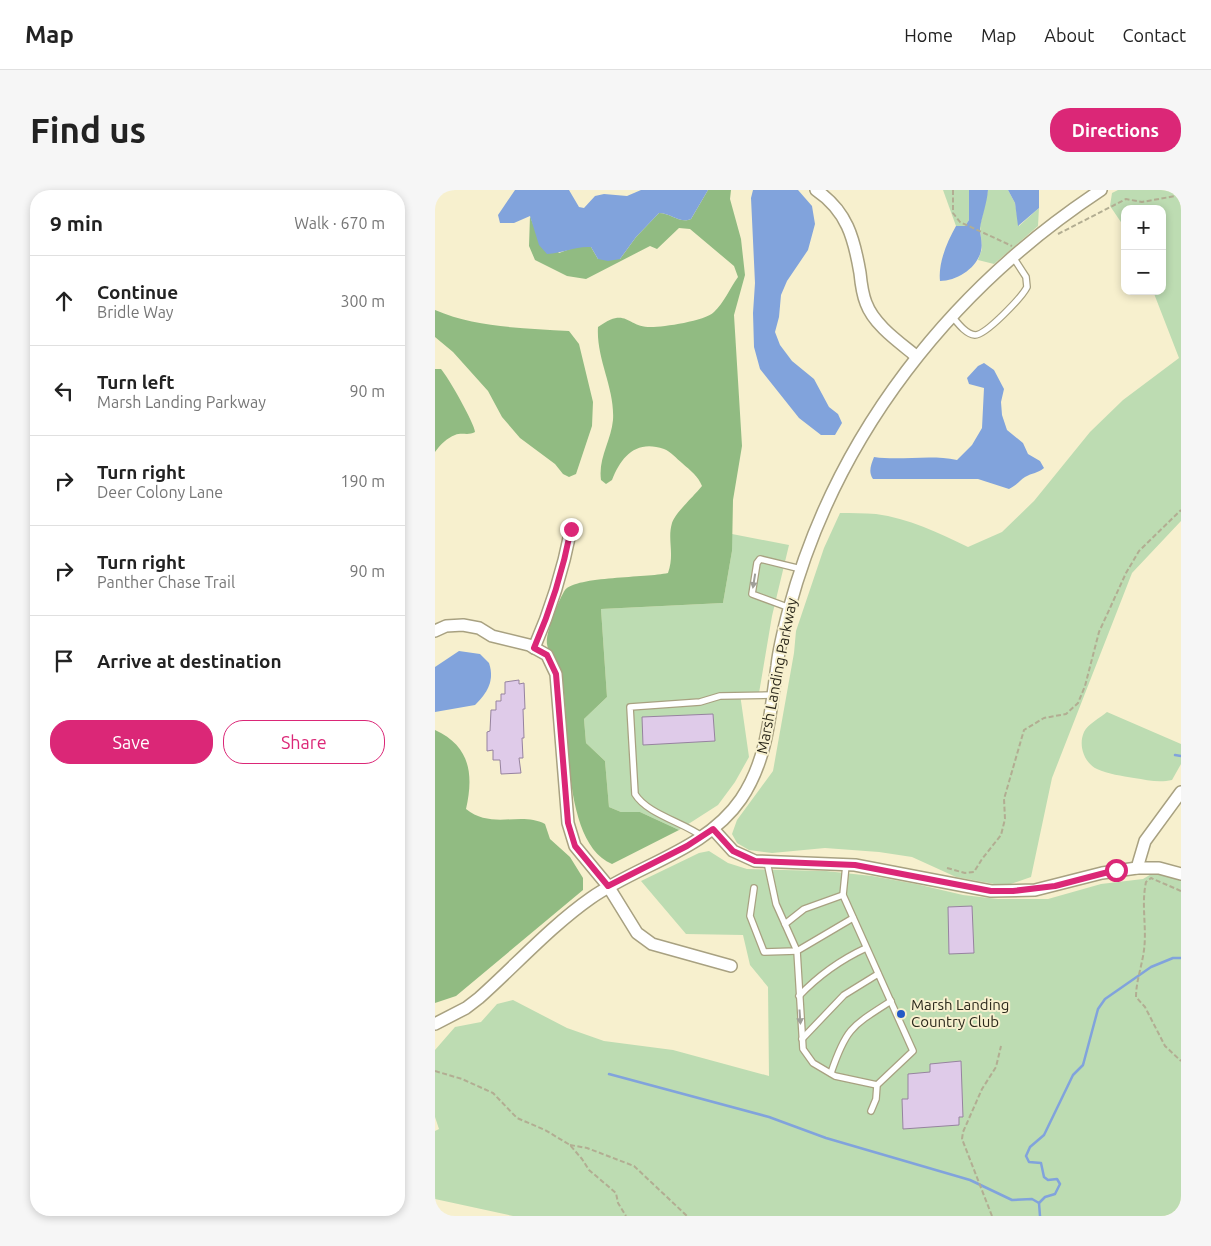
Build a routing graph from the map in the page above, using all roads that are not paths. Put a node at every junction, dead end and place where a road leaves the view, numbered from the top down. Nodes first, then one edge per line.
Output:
1 (817, 190) edge
2 (1101, 190) edge
3 (1012, 256) junction
4 (951, 315) junction
5 (916, 356) junction
6 (571, 529) dead end
7 (801, 569) junction
8 (790, 608) junction
9 (435, 631) edge
10 (534, 648) junction
11 (773, 695) junction
12 (1181, 792) edge
13 (713, 829) junction
14 (703, 837) junction
15 (767, 862) junction
16 (846, 865) junction
17 (1137, 868) junction
18 (1181, 874) edge
19 (608, 886) junction
20 (754, 888) dead end
21 (843, 895) junction
22 (853, 918) junction
23 (785, 924) junction
24 (866, 948) junction
25 (797, 950) junction
26 (731, 966) dead end
27 (878, 974) junction
28 (799, 996) junction
29 (891, 1001) junction
30 (435, 1024) edge
31 (802, 1039) junction
32 (831, 1073) junction
33 (877, 1085) junction
34 (871, 1111) dead end

1 - 5 street
2 - 3 street, Marsh Landing Parkway
3 - 4 street, Marsh Landing Parkway
3 - 4 lane
4 - 5 street, Marsh Landing Parkway
5 - 7 street, Marsh Landing Parkway
6 - 10 street
7 - 8 street, Marsh Landing Parkway
7 -> 8 lane
8 - 11 street, Marsh Landing Parkway
9 - 10 street
10 - 19 street
11 - 13 street, Marsh Landing Parkway
11 - 14 lane
12 - 17 street
13 - 14 street, Marsh Landing Parkway
13 - 15 street
14 - 19 street, Marsh Landing Parkway
15 - 16 street
15 - 23 lane
16 - 17 street
16 - 21 lane
17 - 18 street
19 - 26 street
19 - 30 street, Marsh Landing Parkway
20 - 25 lane
21 - 22 lane
21 - 23 lane
22 - 24 lane
22 - 25 lane
23 - 25 lane
24 - 27 lane
24 - 28 lane
25 - 28 lane
27 - 29 lane
27 - 31 lane
28 -> 31 lane
29 - 32 lane
29 - 33 lane
31 - 32 lane
32 - 33 lane
33 - 34 lane

